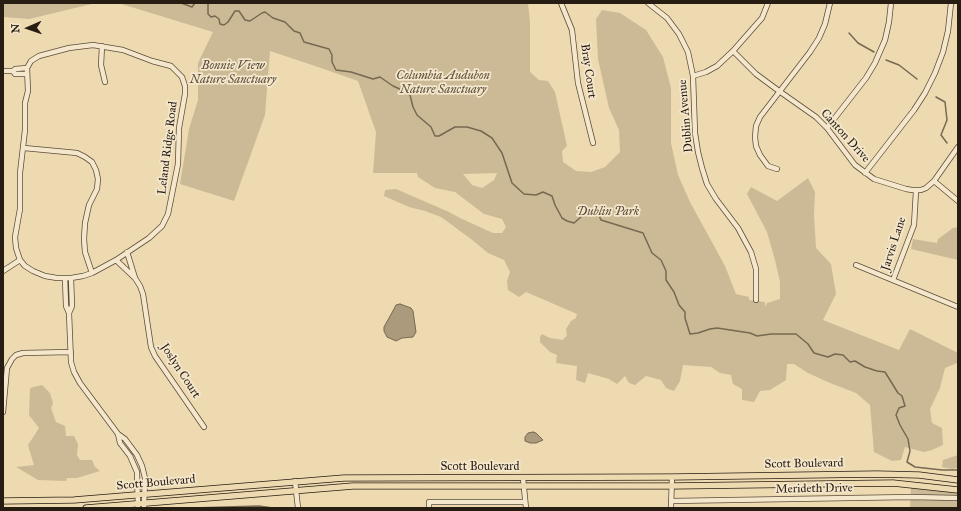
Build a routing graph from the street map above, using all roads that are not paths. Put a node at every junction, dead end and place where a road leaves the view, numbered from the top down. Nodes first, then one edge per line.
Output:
1 (561, 3) edge
2 (648, 3) edge
3 (659, 3) edge
4 (768, 3) edge
5 (830, 3) edge
6 (891, 3) edge
7 (951, 3) edge
8 (655, 8) junction
9 (102, 46) junction
10 (733, 52) junction
11 (27, 68) junction
12 (13, 71) junction
13 (3, 72) edge
14 (27, 74) junction
15 (693, 76) junction
16 (105, 82) dead end
17 (779, 92) junction
18 (827, 128) junction
19 (593, 143) dead end
20 (958, 147) edge
21 (24, 148) junction
22 (777, 169) dead end
23 (865, 173) junction
24 (934, 181) junction
25 (916, 190) junction
26 (958, 201) edge
27 (127, 252) junction
28 (20, 260) junction
29 (116, 260) junction
30 (856, 265) dead end
31 (3, 271) edge
32 (92, 273) junction
33 (65, 278) junction
34 (71, 278) junction
35 (135, 278) junction
36 (893, 280) junction
37 (756, 300) dead end
38 (958, 307) edge
39 (69, 313) junction
40 (71, 352) junction
41 (3, 412) edge
42 (204, 427) dead end
43 (118, 434) junction
44 (672, 477) junction
45 (523, 478) junction
46 (958, 480) edge
47 (295, 482) junction
48 (524, 486) junction
49 (671, 486) junction
50 (296, 490) junction
51 (958, 490) edge
52 (145, 495) junction
53 (138, 496) junction
54 (958, 498) edge
55 (3, 501) edge
56 (671, 501) junction
57 (525, 502) junction
58 (141, 506) edge
59 (296, 507) edge
60 (86, 508) edge
61 (429, 508) edge
62 (526, 508) edge
63 (671, 508) edge

1 - 19 street, Bray Court
2 - 8 street, Dublin Avenue
3 - 8 street
4 - 10 street
5 - 17 street
6 - 18 street
7 - 23 street
8 - 15 street, Dublin Avenue
9 - 11 street
9 - 16 street
9 - 27 street, Leland Ridge Road
10 - 15 street
10 - 17 street, Canton Drive
11 - 12 street
11 - 14 street
12 - 13 street
12 - 14 street
14 - 21 street
15 - 37 street, Dublin Avenue
17 - 18 street, Canton Drive
17 - 22 street
18 - 23 street, Canton Drive
20 - 24 street
21 - 28 street
21 - 32 street
23 - 25 street, Canton Drive
24 - 25 street
24 - 26 street
25 - 36 street, Jarvis Lane
27 - 29 street, Leland Ridge Road
27 - 35 street, Joslyn Court
28 - 31 street
28 - 33 street, Leland Ridge Road
29 - 32 street, Leland Ridge Road
29 - 35 street, Joslyn Court
30 - 36 street
32 - 34 street, Leland Ridge Road
33 - 34 street, Leland Ridge Road
33 - 39 street
34 - 39 street
35 - 42 street, Joslyn Court
36 - 38 street
39 - 40 street
40 - 41 street
40 - 43 street
43 - 52 street
43 - 53 street
44 - 45 main road, Scott Boulevard
44 - 46 main road, Scott Boulevard
44 - 49 street
45 - 47 main road, Scott Boulevard
45 - 48 street
47 - 50 street
47 - 52 main road, Scott Boulevard
48 - 49 main road, Scott Boulevard
48 - 50 main road, Scott Boulevard
48 - 57 street
49 - 51 main road, Scott Boulevard
49 - 56 street
50 - 58 main road, Scott Boulevard
50 - 59 street
52 - 53 main road, Scott Boulevard
52 - 58 street
53 - 55 main road, Scott Boulevard
53 - 58 street
54 - 56 street, Merideth Drive
56 - 63 street
57 - 61 street
57 - 62 street
58 - 60 main road, Scott Boulevard

